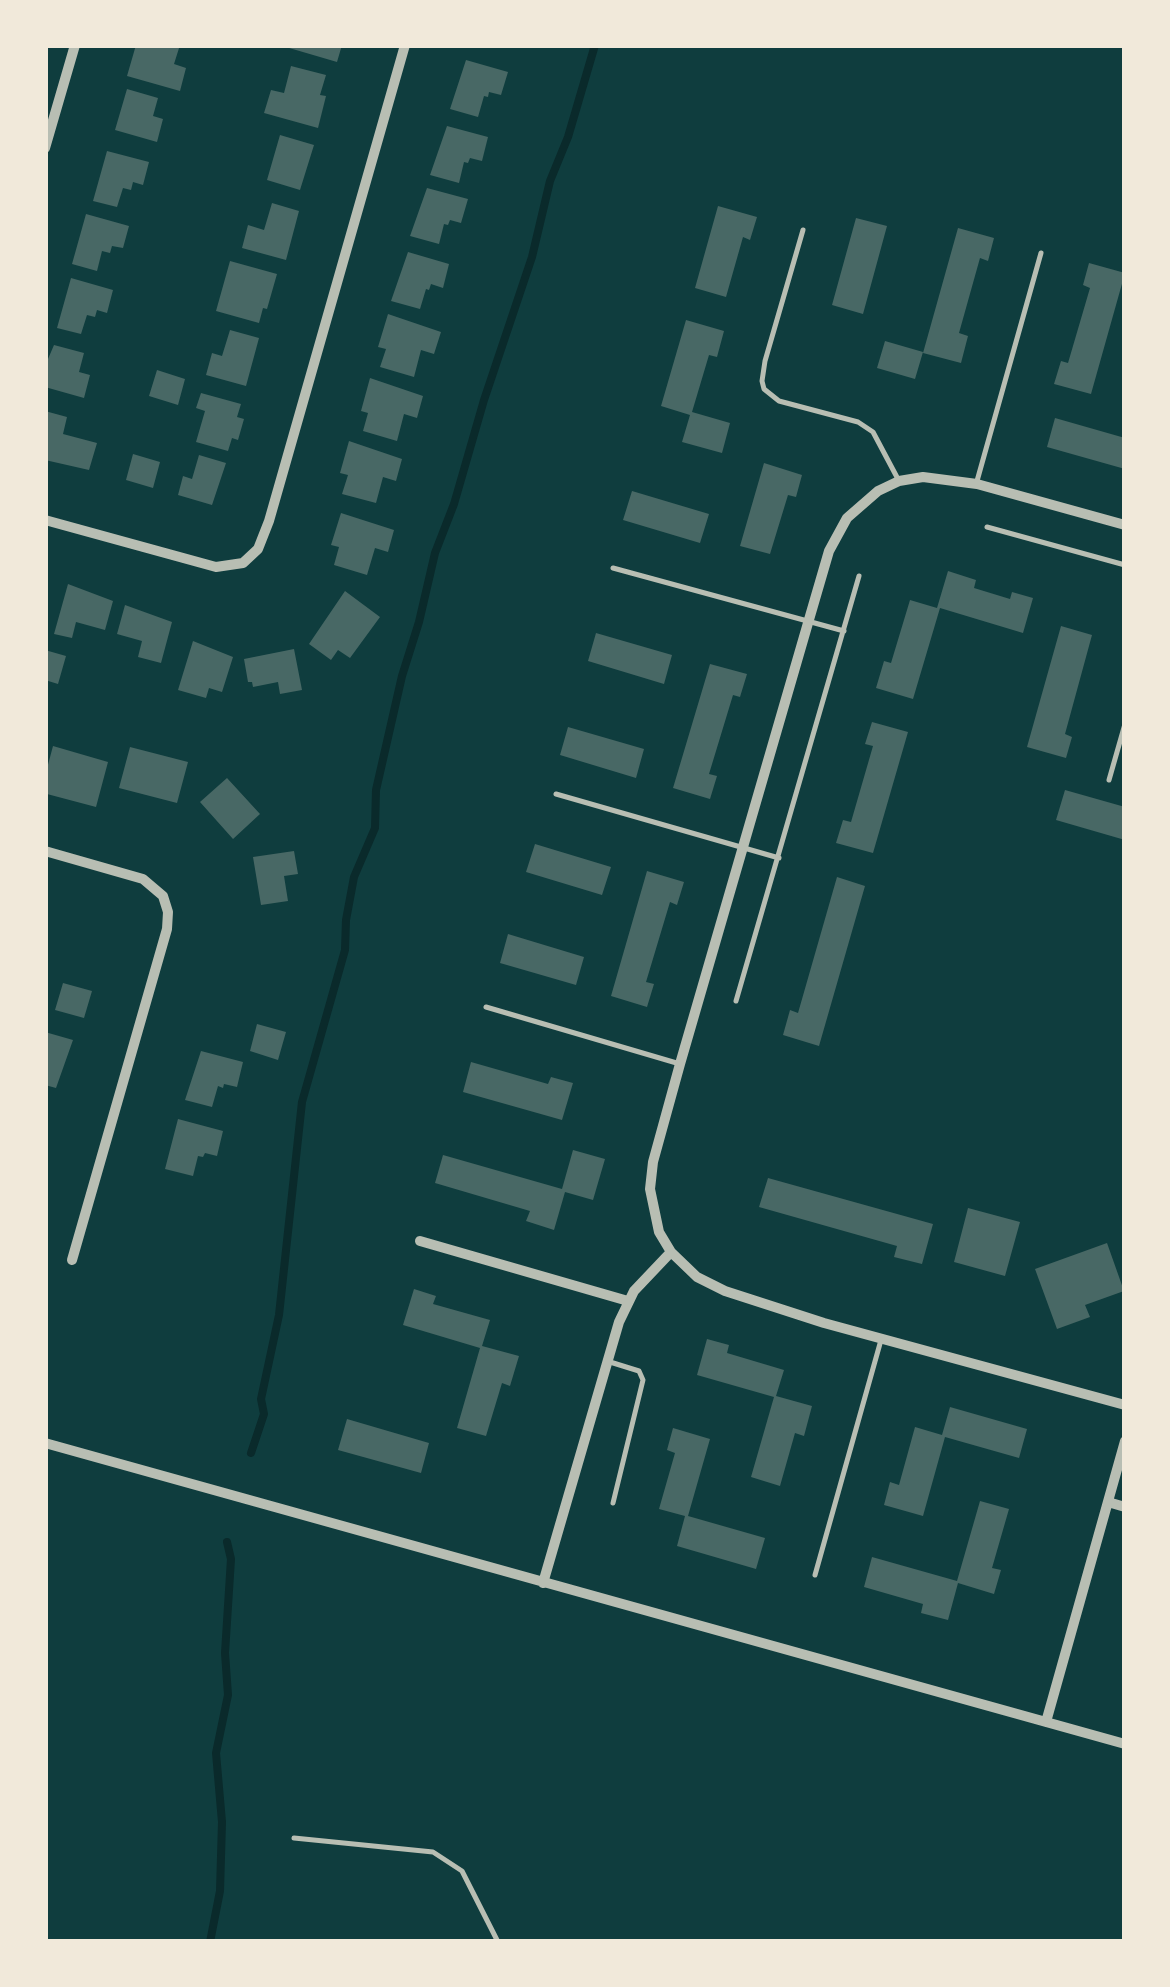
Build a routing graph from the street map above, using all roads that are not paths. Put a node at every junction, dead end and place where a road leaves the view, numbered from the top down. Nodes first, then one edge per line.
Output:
1 (74, 45) edge
2 (405, 45) edge
3 (45, 148) edge
4 (803, 230) dead end
5 (1041, 253) dead end
6 (898, 481) junction
7 (976, 484) junction
8 (45, 520) edge
9 (986, 526) dead end
10 (1125, 526) edge
11 (1125, 565) edge
12 (613, 568) dead end
13 (859, 576) dead end
14 (808, 623) junction
15 (844, 631) junction
16 (1125, 724) edge
17 (1110, 780) dead end
18 (556, 794) dead end
19 (744, 848) junction
20 (45, 851) edge
21 (778, 858) junction
22 (736, 1002) dead end
23 (486, 1007) dead end
24 (680, 1064) junction
25 (420, 1241) dead end
26 (671, 1252) junction
27 (72, 1260) dead end
28 (628, 1301) junction
29 (881, 1340) junction
30 (608, 1361) junction
31 (1125, 1405) edge
32 (1125, 1441) edge
33 (45, 1444) edge
34 (1108, 1502) junction
35 (612, 1503) dead end
36 (1125, 1506) edge
37 (815, 1575) dead end
38 (542, 1583) junction
39 (1046, 1722) junction
40 (1125, 1744) edge
41 (294, 1838) dead end
42 (498, 1942) edge

1 - 3 street
2 - 8 street
4 - 6 lane
5 - 7 lane
6 - 7 street
6 - 14 street
7 - 10 street
9 - 11 lane
12 - 14 lane
13 - 15 lane
14 - 15 lane
14 - 19 street
15 - 21 lane
16 - 17 lane
18 - 19 lane
19 - 21 lane
19 - 24 street
20 - 27 street
21 - 22 lane
23 - 24 lane
24 - 26 street
25 - 28 street
26 - 28 street
26 - 29 street
28 - 30 street
29 - 31 street
29 - 37 lane
30 - 35 lane
30 - 38 street
32 - 34 street
33 - 38 street
34 - 36 street
34 - 39 street
38 - 39 street
39 - 40 street
41 - 42 lane

